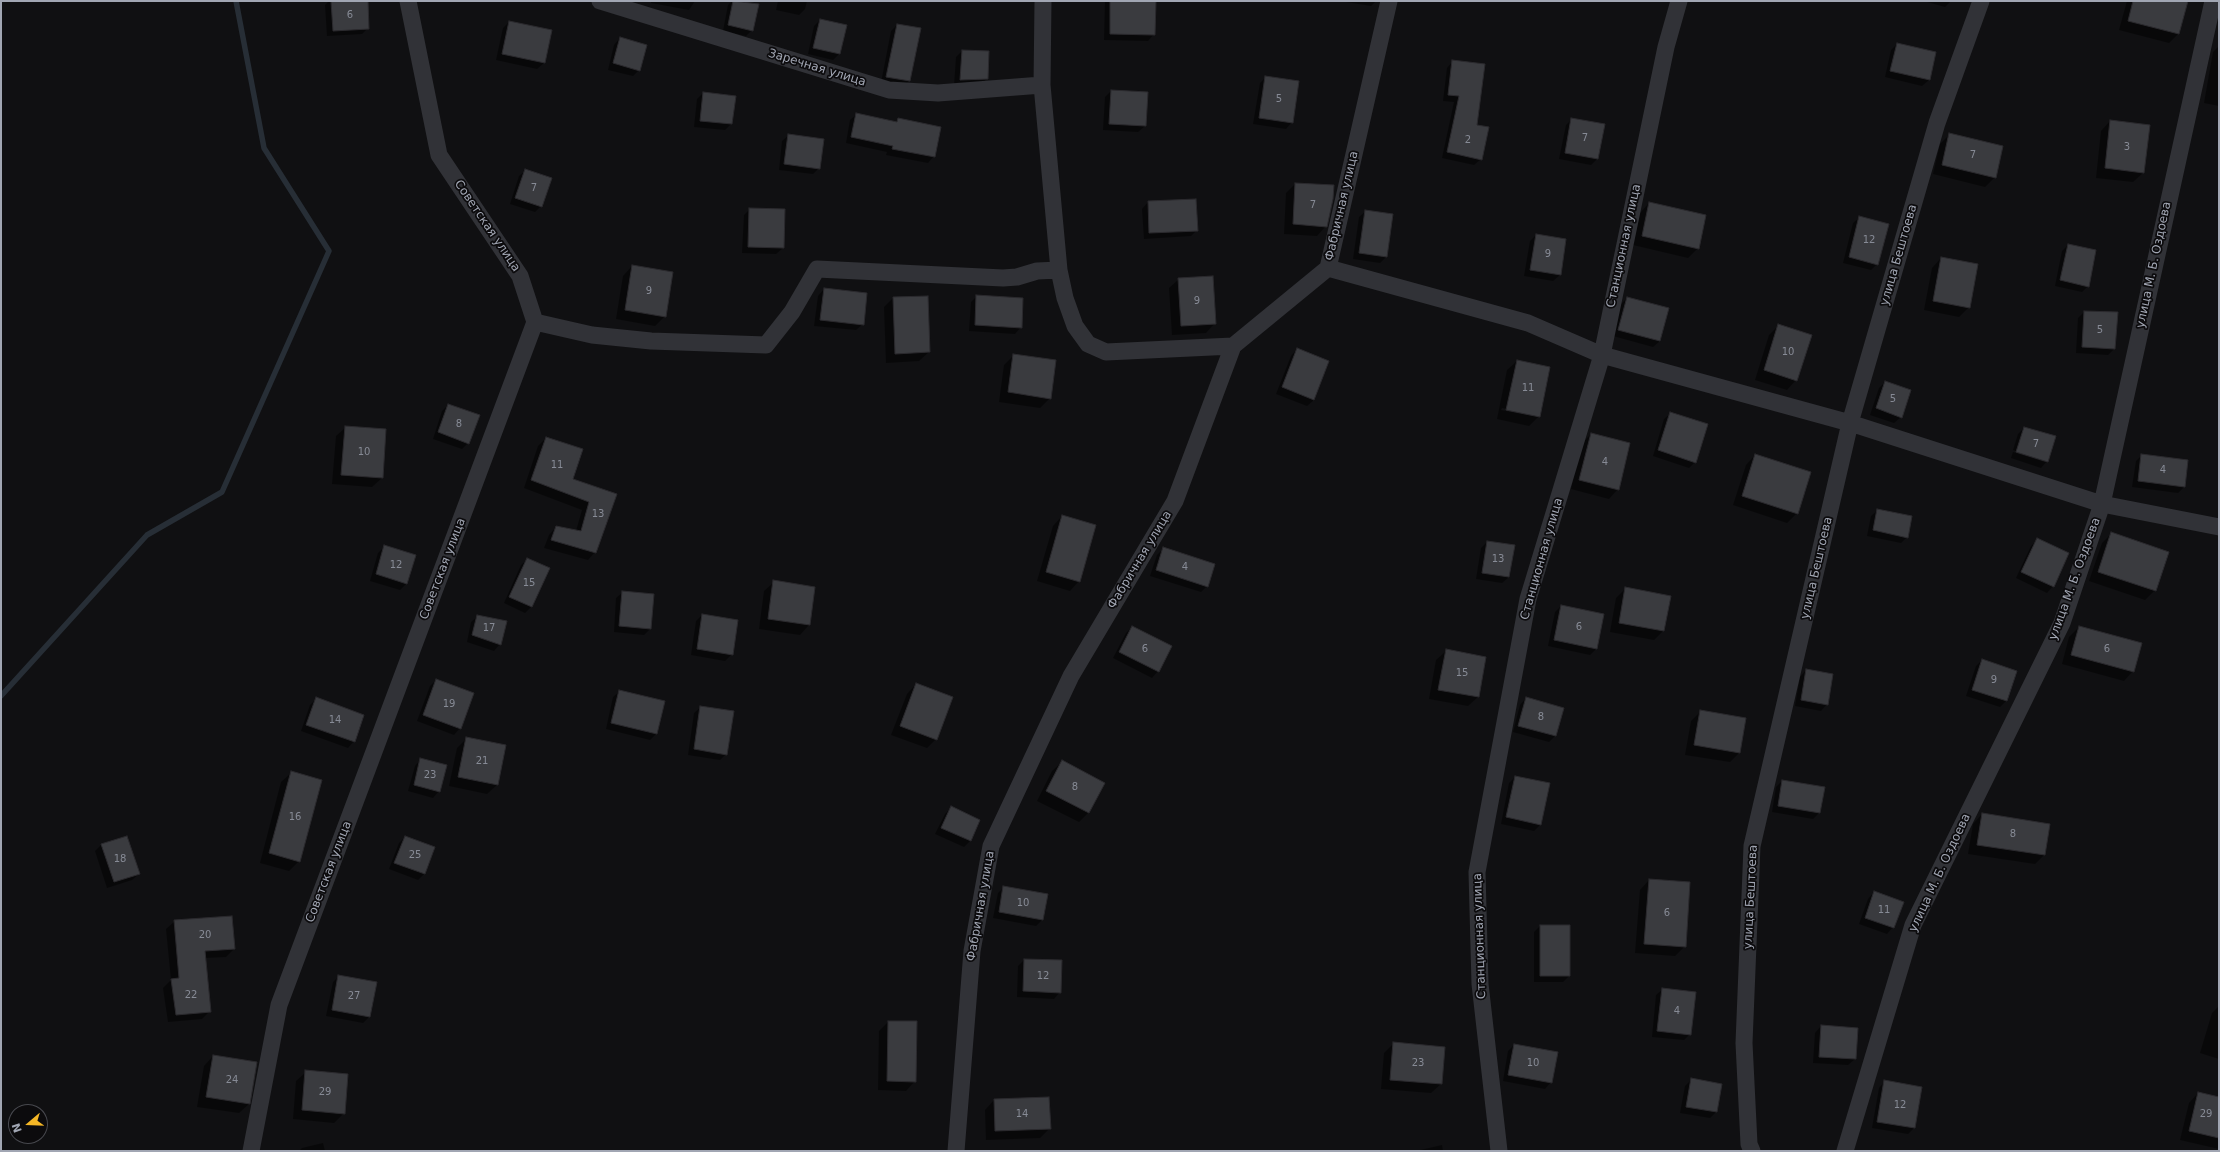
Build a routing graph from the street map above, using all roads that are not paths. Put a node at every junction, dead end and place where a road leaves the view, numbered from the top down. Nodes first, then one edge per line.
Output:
1 (408, 1) edge
2 (600, 1) edge
3 (1043, 1) edge
4 (1389, 1) edge
5 (1679, 1) edge
6 (1981, 1) edge
7 (2213, 1) edge
8 (1042, 85) junction
9 (1328, 268) junction
10 (1059, 270) junction
11 (535, 322) junction
12 (1233, 346) junction
13 (1602, 355) junction
14 (1850, 423) junction
15 (2102, 504) junction
16 (2219, 527) edge
17 (251, 1151) edge
18 (956, 1151) edge
19 (1499, 1151) edge
20 (1752, 1151) edge
21 (1845, 1151) edge

1 - 11 street, Советская улица
2 - 8 street, Заречная улица
3 - 8 street
4 - 9 street, Фабричная улица
5 - 13 street, Станционная улица
6 - 14 street, улица Бештоева
7 - 15 street, улица М. Б. Оздоева
8 - 10 street
9 - 12 street, Фабричная улица
9 - 13 street
10 - 11 street
10 - 12 street
11 - 17 street, Советская улица
12 - 18 street, Фабричная улица
13 - 14 street
13 - 19 street, Станционная улица
14 - 15 street
14 - 20 street, улица Бештоева
15 - 16 street
15 - 21 street, улица М. Б. Оздоева

